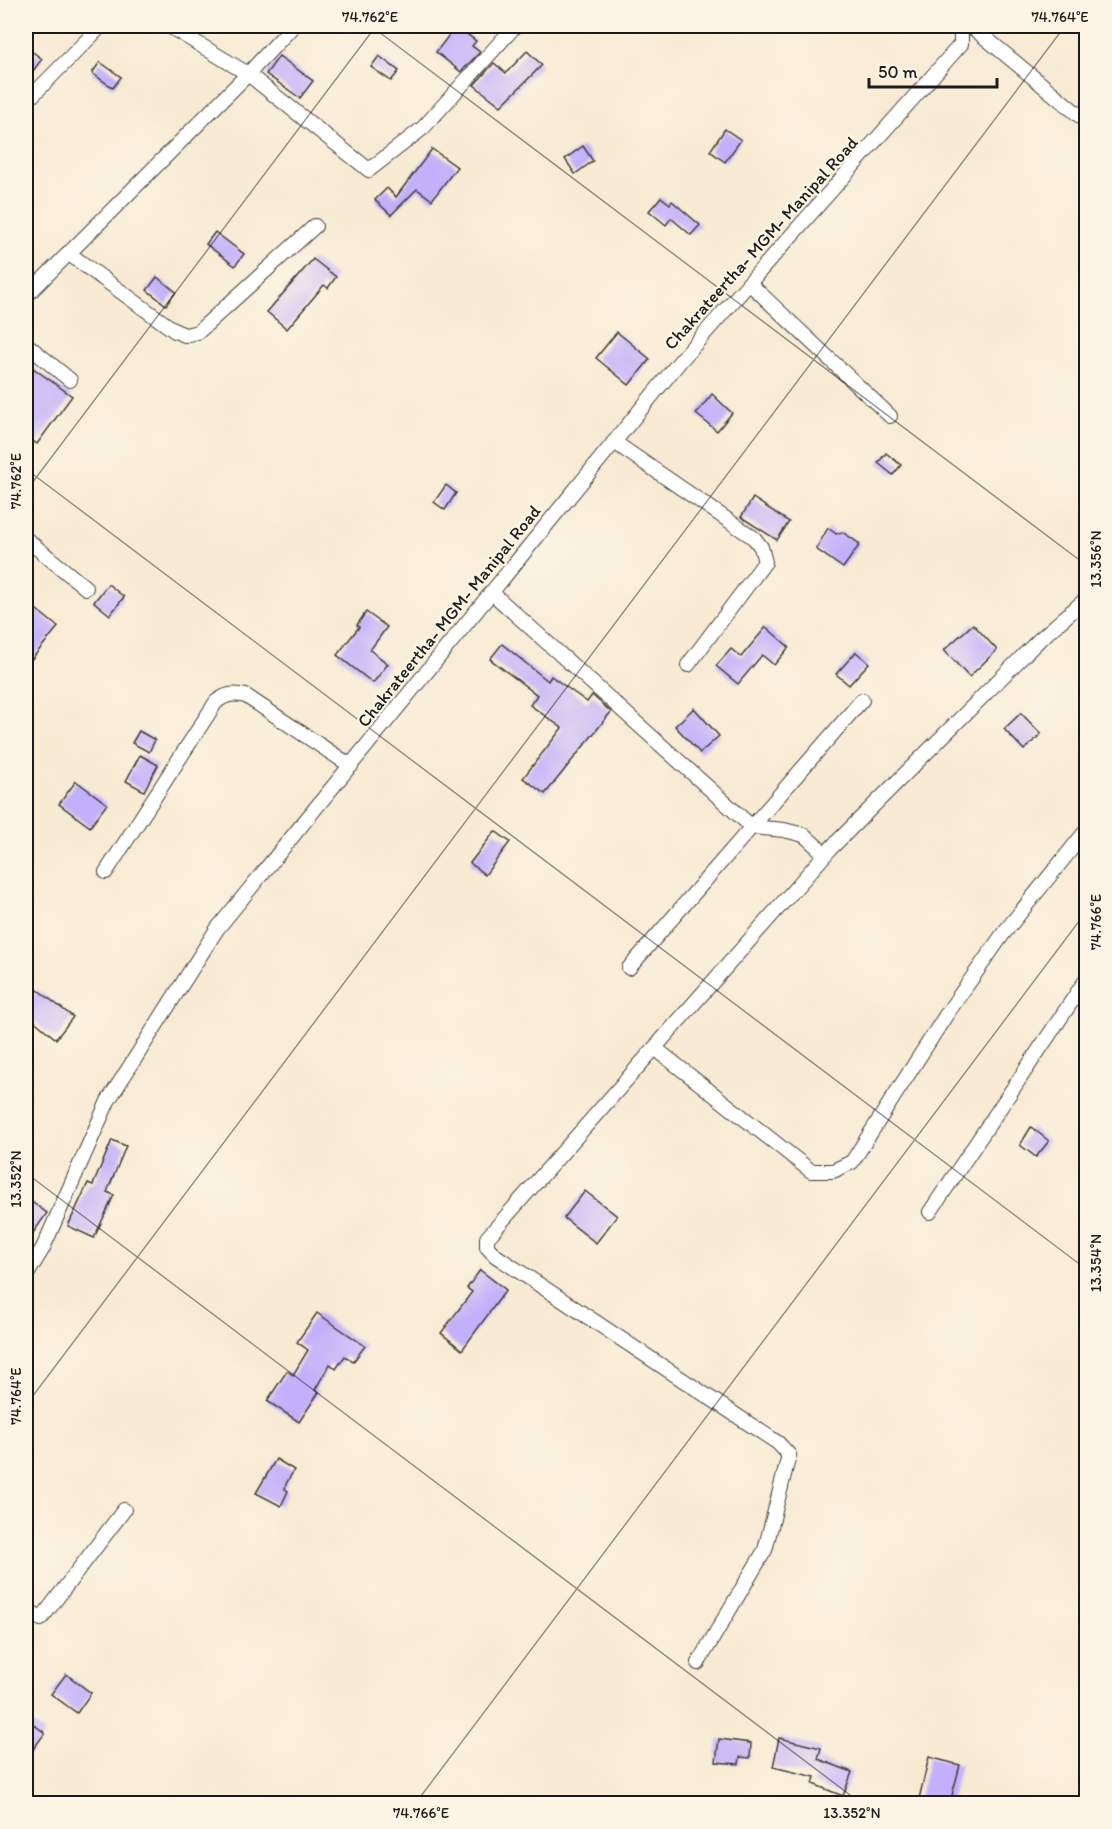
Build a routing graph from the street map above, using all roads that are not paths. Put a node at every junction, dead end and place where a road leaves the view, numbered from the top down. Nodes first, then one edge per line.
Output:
1 (101, 26) edge
2 (169, 26) edge
3 (292, 26) edge
4 (515, 26) edge
5 (961, 26) edge
6 (970, 26) edge
7 (248, 74) junction
8 (26, 102) edge
9 (1084, 114) edge
10 (315, 226) dead end
11 (68, 253) junction
12 (749, 283) junction
13 (26, 296) edge
14 (26, 344) edge
15 (69, 380) dead end
16 (890, 416) dead end
17 (614, 442) junction
18 (26, 539) edge
19 (86, 588) dead end
20 (491, 592) junction
21 (1086, 598) edge
22 (688, 665) dead end
23 (862, 700) dead end
24 (351, 766) junction
25 (752, 826) junction
26 (1086, 831) edge
27 (825, 854) junction
28 (106, 872) dead end
29 (629, 968) dead end
30 (1086, 980) edge
31 (656, 1049) junction
32 (930, 1212) dead end
33 (26, 1276) edge
34 (124, 1510) dead end
35 (26, 1608) edge
36 (698, 1663) dead end

1 - 8 street
2 - 7 street
3 - 7 street
4 - 7 street
5 - 12 street, Chakrateertha- MGM- Manipal Road
6 - 9 street
7 - 11 street
10 - 11 street
11 - 13 street
12 - 16 street
12 - 17 street, Chakrateertha- MGM- Manipal Road
14 - 15 street
17 - 20 street, Chakrateertha- MGM- Manipal Road
17 - 22 street
18 - 19 street
20 - 24 street, Chakrateertha- MGM- Manipal Road
20 - 25 street
21 - 27 street
23 - 25 street
24 - 28 street
24 - 33 street, Chakrateertha- MGM- Manipal Road
25 - 27 street
25 - 29 street
26 - 31 street
27 - 31 street
30 - 32 street
31 - 36 street
34 - 35 street

